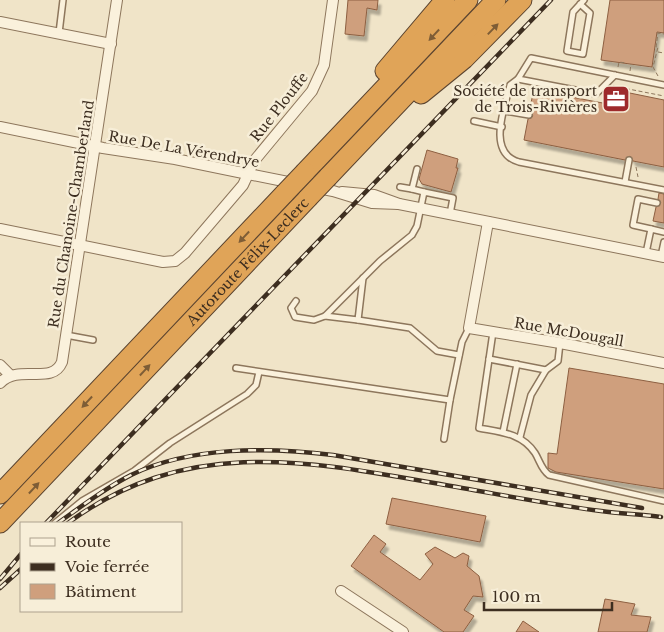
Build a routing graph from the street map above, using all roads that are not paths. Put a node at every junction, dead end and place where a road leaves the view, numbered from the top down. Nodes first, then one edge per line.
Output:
1 (63, 0) edge
2 (117, 0) edge
3 (333, 0) edge
4 (445, 0) edge
5 (468, 0) edge
6 (496, 0) edge
7 (522, 0) edge
8 (582, 2) edge
9 (0, 22) edge
10 (59, 33) junction
11 (111, 44) junction
12 (614, 75) junction
13 (518, 79) junction
14 (664, 85) edge
15 (505, 110) junction
16 (529, 115) dead end
17 (474, 121) dead end
18 (0, 127) edge
19 (502, 127) junction
20 (365, 138) junction
21 (96, 147) junction
22 (632, 162) road end
23 (417, 169) dead end
24 (305, 172) junction
25 (248, 174) junction
26 (625, 182) junction
27 (331, 184) junction
28 (400, 187) dead end
29 (412, 189) junction
30 (664, 190) edge
31 (424, 192) junction
32 (657, 203) dead end
33 (421, 209) junction
34 (450, 214) junction
35 (488, 222) junction
36 (0, 229) edge
37 (651, 229) junction
38 (664, 232) edge
39 (664, 242) edge
40 (80, 245) junction
41 (646, 253) junction
42 (663, 257) edge
43 (363, 278) junction
44 (296, 300) dead end
45 (325, 316) junction
46 (358, 320) junction
47 (469, 328) junction
48 (494, 332) junction
49 (66, 335) junction
50 (93, 340) dead end
51 (560, 343) junction
52 (460, 355) junction
53 (489, 359) junction
54 (664, 363) edge
55 (517, 364) junction
56 (0, 365) edge
57 (236, 368) dead end
58 (546, 370) junction
59 (259, 372) junction
60 (10, 375) junction
61 (0, 383) edge
62 (450, 400) junction
63 (503, 432) junction
64 (520, 437) junction
65 (444, 439) dead end
66 (0, 494) edge
67 (664, 501) edge
68 (56, 522) edge
69 (0, 523) edge
70 (341, 590) dead end
71 (404, 632) edge

1 - 10 lane
2 - 11 street, Rue du Chanoine-Chamberland
3 - 25 street, Rue Plouffe
4 - 24 highway
5 -> 24 highway, Autoroute Félix-Leclerc
6 - 20 highway, Autoroute Félix-Leclerc
20 -> 7 highway
8 - 8 lane
9 - 10 street
10 - 11 street
11 - 21 street, Rue du Chanoine-Chamberland
12 - 13 lane
12 - 13 lane
12 - 14 lane
13 - 15 lane
15 - 16 lane
15 - 19 lane
17 - 19 lane
18 - 21 street, Rue De La Vérendrye
19 - 26 lane
20 - 27 highway, Autoroute Félix-Leclerc
21 - 25 street, Rue De La Vérendrye
21 - 40 street, Rue du Chanoine-Chamberland
22 - 26 lane
23 - 29 lane
24 -> 66 highway, Autoroute Félix-Leclerc, bridge
25 - 27 street, Rue De La Vérendrye
25 - 40 street, Rue Plouffe
26 - 30 lane
27 - 33 street, Rue De La Vérendrye
69 -> 27 highway, Autoroute Félix-Leclerc, bridge
28 - 29 lane
29 - 31 lane
31 - 33 lane
31 - 34 lane
32 - 37 lane
33 - 34 street, Rue De La Vérendrye
33 - 43 lane
34 - 35 street, Rue De La Vérendrye
35 - 41 street, Rue De La Vérendrye
35 - 47 street
36 - 40 street
37 - 38 lane
37 - 41 lane
39 - 42 lane
40 - 49 street, Rue du Chanoine-Chamberland
41 - 42 street, Rue De La Vérendrye
43 - 45 lane
43 - 46 lane
44 - 45 lane
45 - 46 lane
46 - 52 lane
47 - 48 street, Rue McDougall
47 - 52 lane
48 - 51 street, Rue McDougall
48 - 53 lane
49 - 50 lane
49 - 60 street, Rue du Chanoine-Chamberland
51 - 54 street, Rue McDougall
51 - 58 lane
52 - 62 lane
53 - 55 lane
53 - 63 lane
55 - 58 lane
55 - 63 lane
56 - 60 street
57 - 59 lane
58 - 64 lane
59 - 62 lane
59 - 68 lane
60 - 61 street
62 - 65 lane
63 - 64 lane
64 - 67 lane
70 - 71 street

